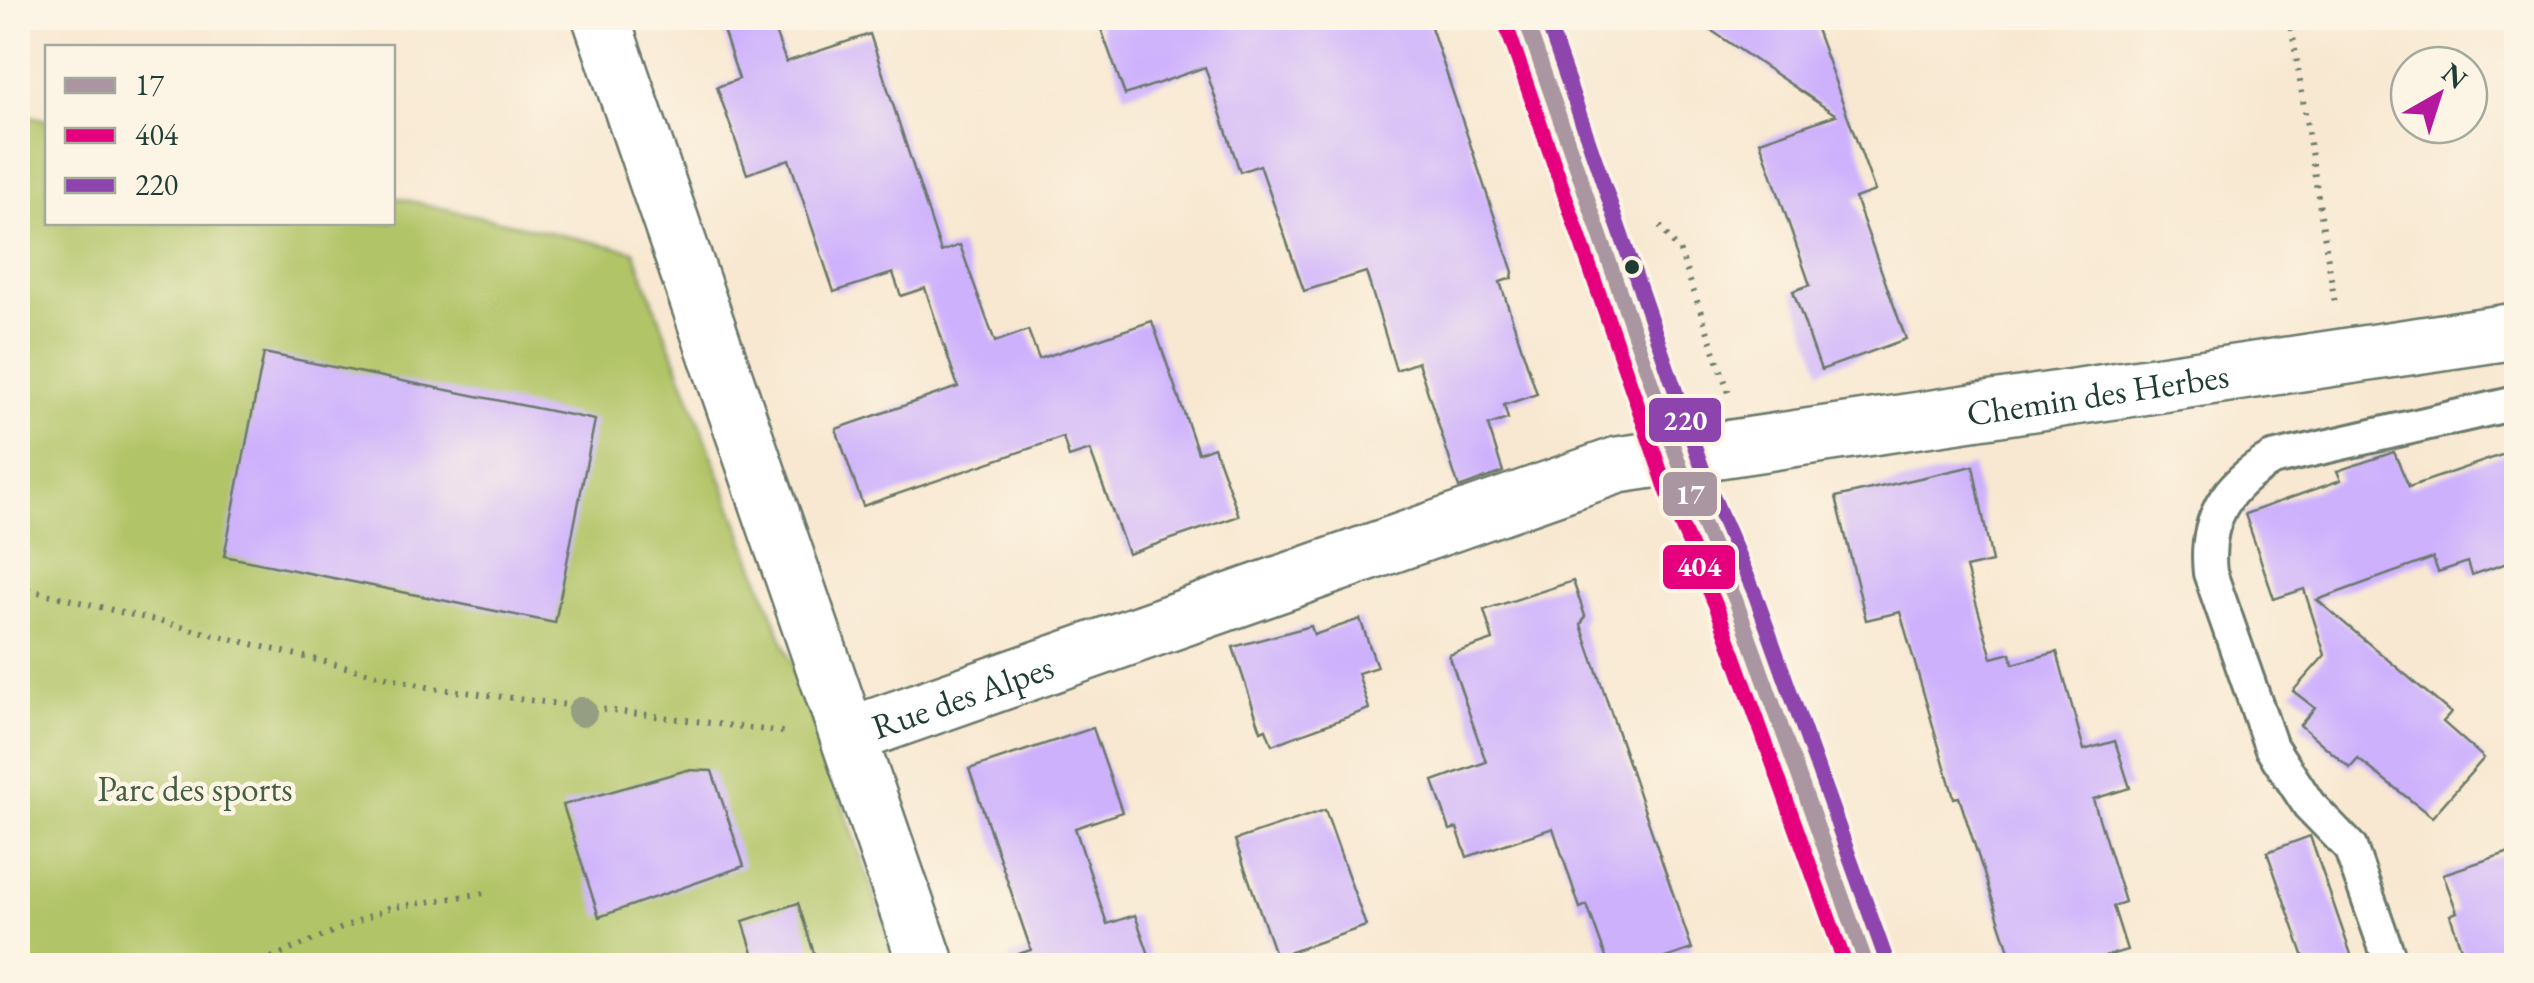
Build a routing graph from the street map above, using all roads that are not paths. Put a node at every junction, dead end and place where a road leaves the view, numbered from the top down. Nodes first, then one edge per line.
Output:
1 (601, 18) edge
2 (1526, 18) edge
3 (2516, 331) edge
4 (2516, 403) edge
5 (1680, 457) junction
6 (851, 735) junction
7 (927, 966) edge
8 (1868, 966) edge
9 (2392, 966) edge

1 - 6 street, Rue des Alpes
2 - 5 street
3 - 5 street, Chemin des Herbes
4 - 9 lane
5 - 6 street, Rue des Alpes
5 - 8 street
6 - 7 street

